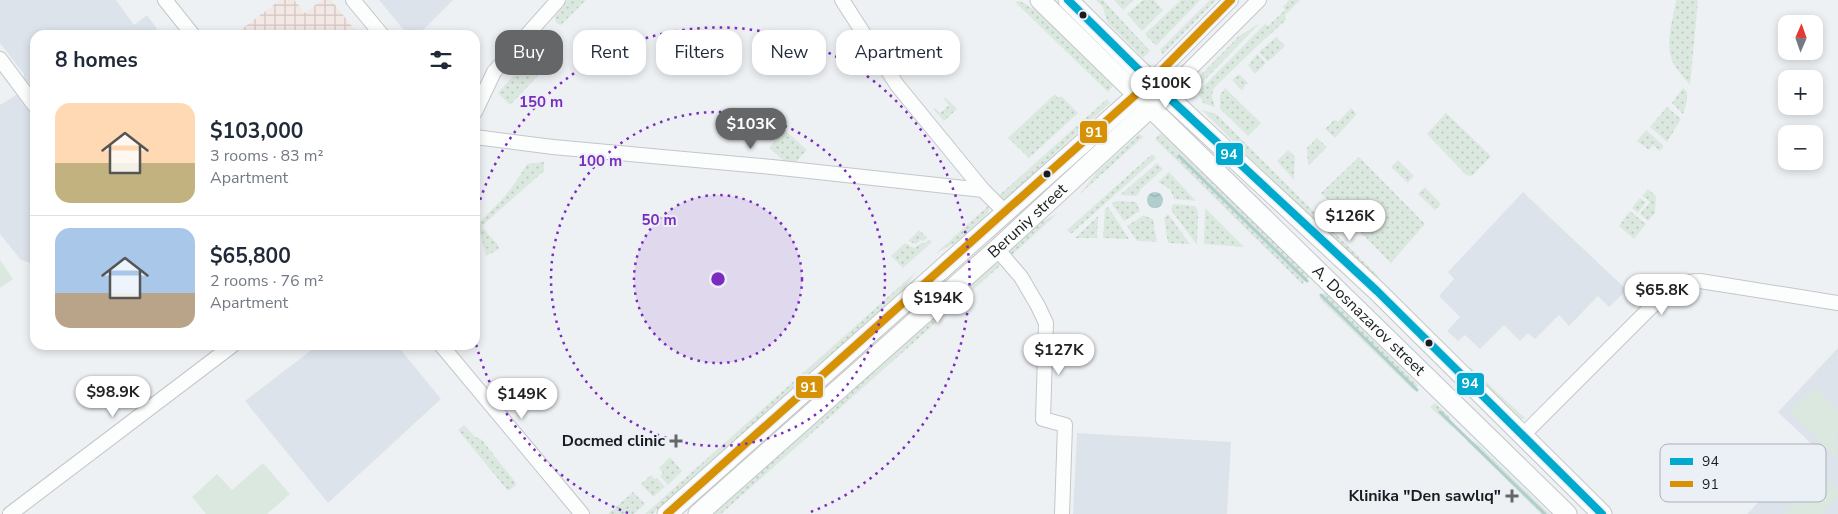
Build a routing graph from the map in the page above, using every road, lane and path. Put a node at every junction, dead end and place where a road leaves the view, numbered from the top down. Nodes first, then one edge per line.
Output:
1 (165, 0) edge
2 (353, 0) edge
3 (558, 0) edge
4 (842, 0) edge
5 (1040, 0) edge
6 (1068, 0) edge
7 (1231, 0) edge
8 (1259, 0) edge
9 (189, 30) edge
10 (378, 30) edge
11 (1177, 55) junction
12 (0, 59) edge
13 (1132, 63) junction
14 (1190, 69) junction
15 (1118, 77) junction
16 (1158, 88) junction
17 (1137, 94) junction
18 (30, 99) edge
19 (480, 101) edge
20 (1152, 108) junction
21 (1117, 112) junction
22 (1189, 116) junction
23 (1132, 127) junction
24 (1177, 132) junction
25 (480, 137) edge
26 (983, 190) junction
27 (1005, 212) junction
28 (996, 249) junction
29 (1838, 303) edge
30 (226, 350) edge
31 (445, 350) edge
32 (1523, 435) junction
33 (715, 471) junction
34 (728, 487) junction
35 (10, 514) edge
36 (582, 514) edge
37 (667, 514) edge
38 (698, 514) edge
39 (1062, 514) edge
40 (1567, 514) edge
41 (1602, 514) edge

1 - 9 street
2 - 10 street
3 - 19 street
4 - 26 street
5 - 15 main road, A. Dosnazarov street
6 - 13 main road, A. Dosnazarov street
7 - 11 street, Beruniy street
8 - 14 street, Beruniy street
11 - 14 street
11 - 16 street, Beruniy street
12 - 18 street
13 - 15 main road
13 - 16 main road, A. Dosnazarov street
14 - 16 street, Beruniy street
15 - 17 main road, A. Dosnazarov street
16 - 17 main road, Beruniy street
16 - 20 main road, Beruniy street
16 - 22 main road, A. Dosnazarov street
17 - 20 main road, A. Dosnazarov street
17 - 21 main road, Beruniy street
20 - 23 main road, Beruniy street
20 - 24 main road, A. Dosnazarov street
21 - 23 main road
21 - 27 main road, Beruniy street
22 - 24 main road
22 - 32 main road, A. Dosnazarov street
23 - 28 main road, Beruniy street
24 - 40 main road, A. Dosnazarov street
25 - 26 street
26 - 27 street
27 - 33 main road, Beruniy street
28 - 34 main road, Beruniy street
28 - 39 street
29 - 32 street
30 - 35 street
31 - 36 street
32 - 41 main road, A. Dosnazarov street
33 - 34 main road
33 - 37 main road, Beruniy street
34 - 38 main road, Beruniy street

